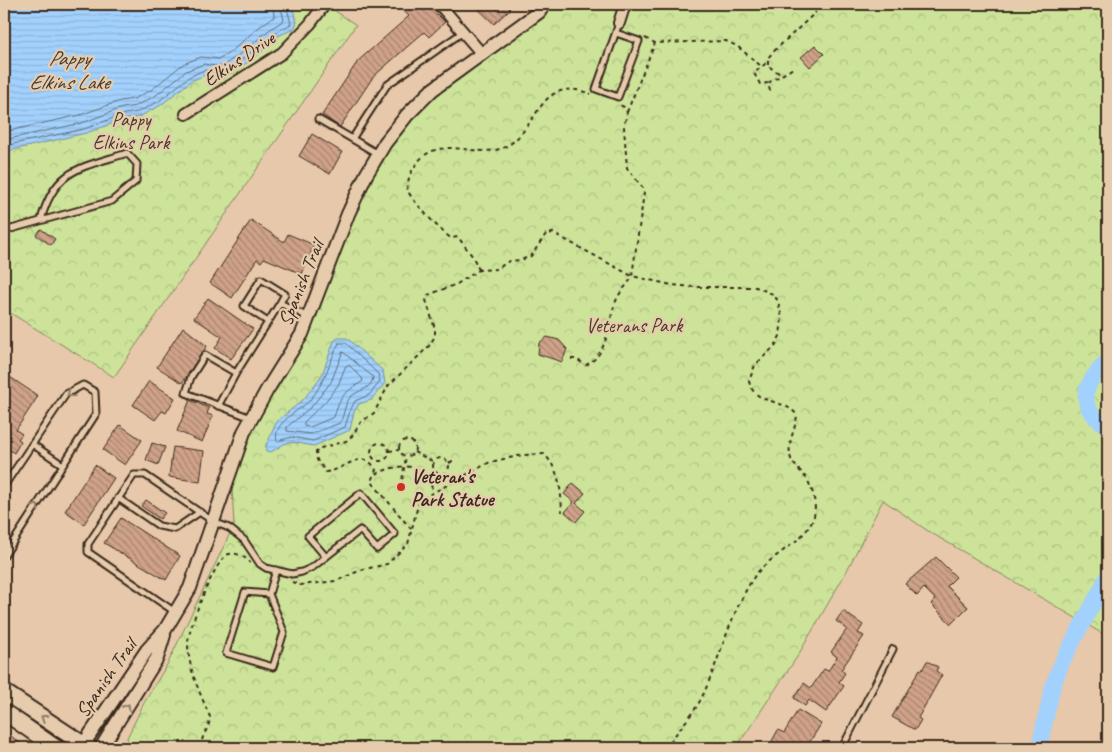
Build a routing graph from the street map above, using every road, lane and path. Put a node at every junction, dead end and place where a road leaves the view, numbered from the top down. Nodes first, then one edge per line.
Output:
1 (325, 4) edge
2 (439, 4) edge
3 (546, 4) edge
4 (625, 4) edge
5 (816, 12) dead end
6 (617, 28) junction
7 (463, 32) junction
8 (650, 40) dead end
9 (655, 43) junction
10 (482, 54) junction
11 (768, 65) junction
12 (761, 66) junction
13 (796, 67) dead end
14 (782, 75) junction
15 (768, 83) junction
16 (770, 91) dead end
17 (595, 96) dead end
18 (616, 104) dead end
19 (627, 112) junction
20 (186, 114) dead end
21 (318, 119) dead end
22 (352, 139) junction
23 (378, 154) junction
24 (41, 220) junction
25 (4, 231) edge
26 (479, 270) junction
27 (632, 276) junction
28 (280, 303) junction
29 (309, 318) junction
30 (268, 322) junction
31 (571, 359) dead end
32 (236, 373) junction
33 (218, 406) junction
34 (252, 419) junction
35 (32, 444) junction
36 (400, 450) junction
37 (389, 451) junction
38 (414, 452) junction
39 (406, 456) junction
40 (435, 462) junction
41 (454, 462) dead end
42 (449, 463) junction
43 (63, 465) junction
44 (405, 465) junction
45 (448, 469) junction
46 (452, 471) dead end
47 (444, 473) junction
48 (375, 474) junction
49 (446, 478) dead end
50 (4, 486) edge
51 (401, 487) dead end
52 (434, 492) junction
53 (118, 498) junction
54 (200, 512) junction
55 (562, 512) dead end
56 (214, 522) junction
57 (411, 529) junction
58 (6, 546) edge
59 (4, 556) edge
60 (326, 557) junction
61 (254, 567) dead end
62 (275, 573) junction
63 (268, 594) junction
64 (176, 612) junction
65 (165, 630) junction
66 (893, 649) dead end
67 (4, 692) edge
68 (4, 712) edge
69 (84, 747) edge
70 (56, 748) edge
71 (101, 748) edge
72 (201, 748) edge
73 (667, 748) edge
74 (842, 748) edge

1 - 20 street, Elkins Drive
2 - 7 street
3 - 10 street, Spanish Trail
4 - 6 street
5 - 11 path
6 - 6 lane
7 - 10 street
7 - 22 lane
8 - 9 path
9 - 12 path
9 - 19 path
10 - 23 street, Spanish Trail
11 - 12 path
11 - 14 path
12 - 15 path
13 - 14 path
14 - 15 path
15 - 16 path
17 - 26 path
18 - 19 path
19 - 27 path
21 - 22 lane
22 - 23 lane
23 - 29 street, Spanish Trail
24 - 24 lane
24 - 25 lane
26 - 27 path
26 - 48 path
27 - 31 path
27 - 73 path
28 - 29 lane
28 - 30 lane
28 - 30 lane
29 - 34 street, Spanish Trail
30 - 32 lane
32 - 33 lane
32 - 33 lane
33 - 34 lane
34 - 56 street, Spanish Trail
35 - 43 lane
43 -> 35 lane
35 - 50 lane
36 - 37 path
36 - 38 path
36 - 39 path
37 - 37 path
38 - 39 path
38 - 40 path
39 - 44 path
40 - 42 path
40 - 47 path
41 - 42 path
42 - 45 path
58 -> 43 lane
44 - 48 path
44 - 51 path
44 - 52 path
45 - 46 path
45 - 47 path
47 - 49 path
48 - 57 path
52 - 55 path
52 - 57 path
53 - 54 lane
53 - 54 lane
53 - 64 lane
54 - 56 lane
56 - 62 lane
56 - 64 street, Spanish Trail
57 - 62 path
58 - 59 lane
60 - 60 lane
60 - 62 lane
61 - 72 path
62 - 63 lane
63 - 63 lane
64 - 65 street, Spanish Trail
65 - 69 street, Spanish Trail
71 -> 65 street, Spanish Trail
66 - 74 lane
69 -> 67 main road
68 - 70 main road

